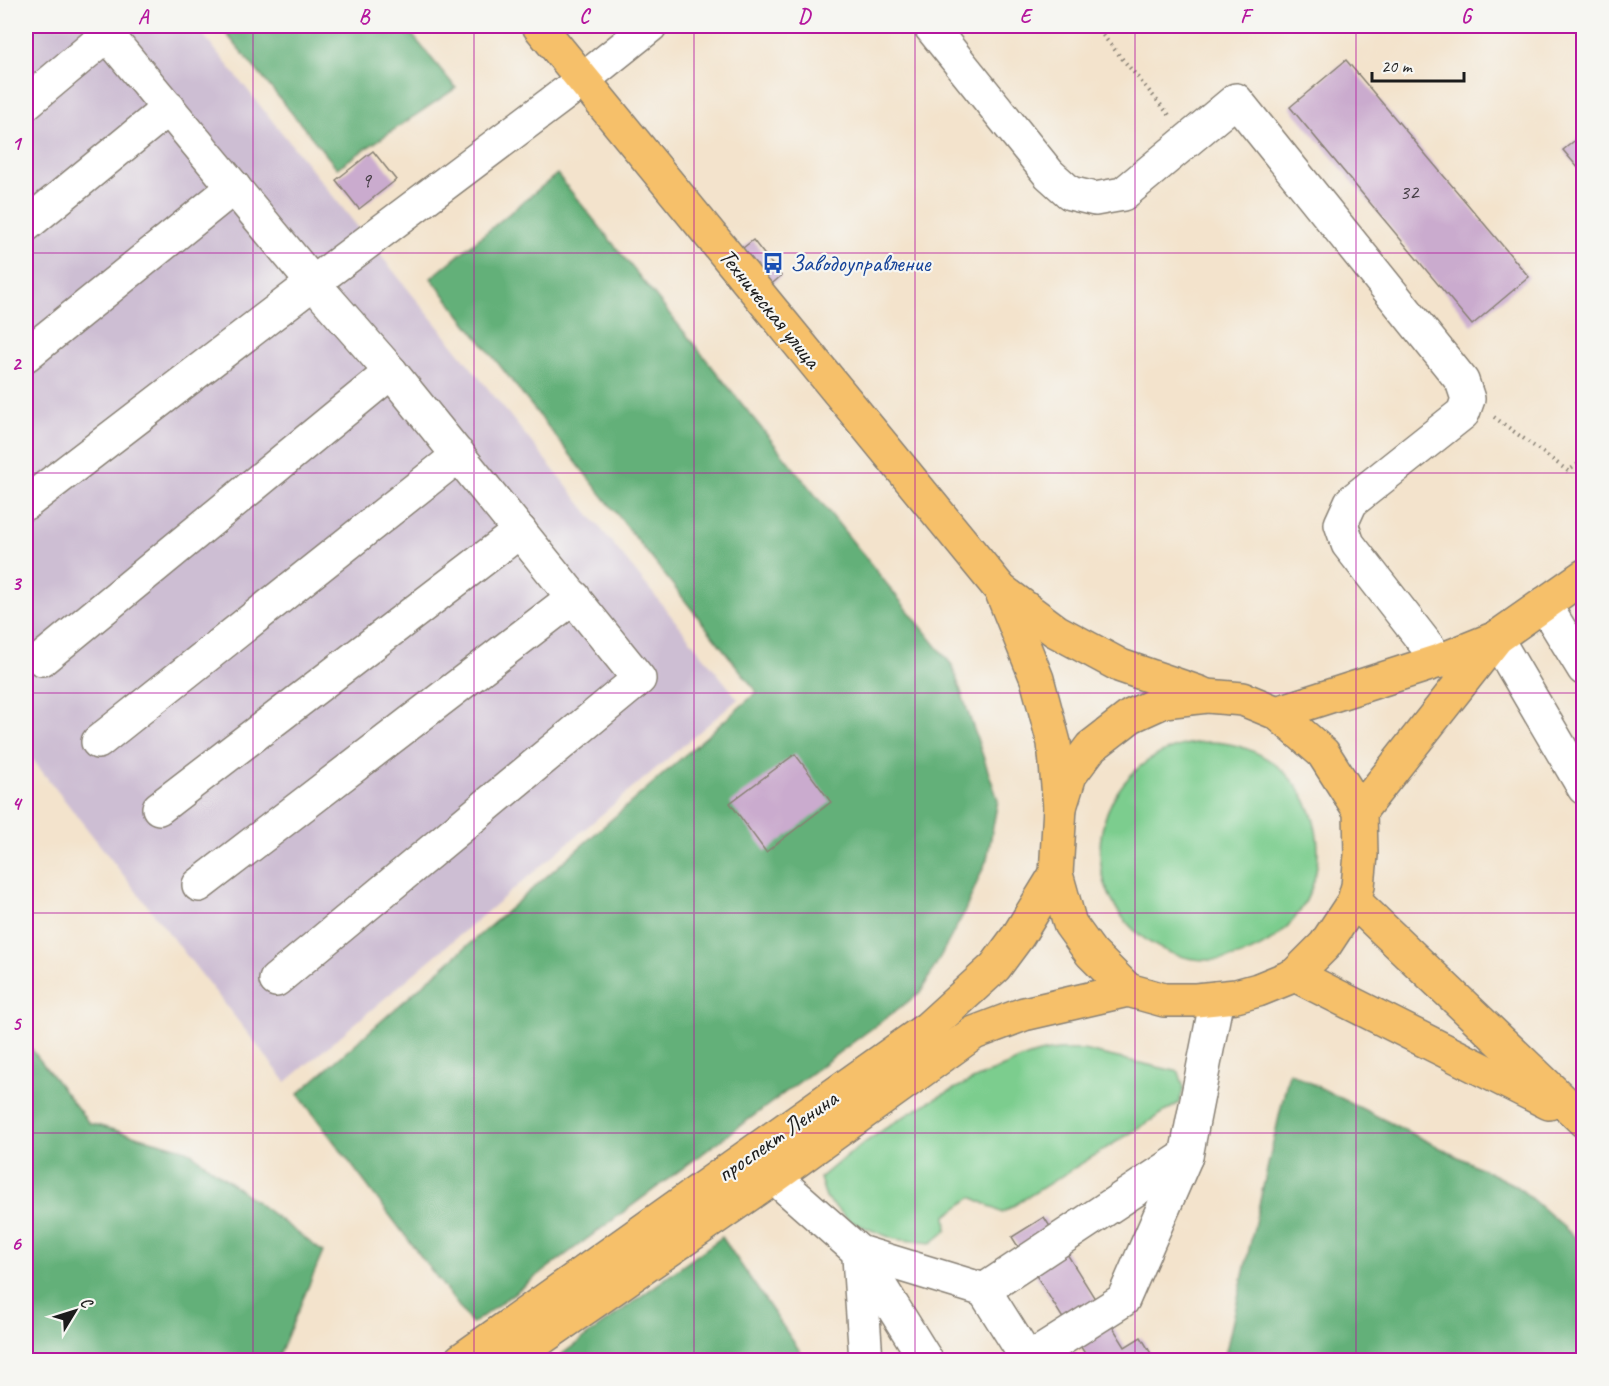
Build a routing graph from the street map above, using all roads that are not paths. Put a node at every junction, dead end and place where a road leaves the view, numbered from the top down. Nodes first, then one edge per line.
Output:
1 (539, 26) edge
2 (650, 26) edge
3 (930, 26) edge
4 (103, 30) edge
5 (584, 79) junction
6 (26, 103) edge
7 (169, 108) junction
8 (234, 187) junction
9 (26, 225) edge
10 (313, 283) junction
11 (26, 355) edge
12 (391, 372) junction
13 (459, 455) junction
14 (26, 503) edge
15 (520, 531) junction
16 (1584, 576) edge
17 (1001, 590) junction
18 (574, 597) junction
19 (1544, 604) junction
20 (1496, 638) junction
21 (42, 659) dead end
22 (1439, 661) junction
23 (1584, 669) edge
24 (1207, 696) junction
25 (1277, 713) junction
26 (98, 742) dead end
27 (1584, 788) edge
28 (1060, 807) junction
29 (159, 808) dead end
30 (1360, 811) junction
31 (1056, 874) junction
32 (199, 885) dead end
33 (1354, 901) junction
34 (1294, 975) junction
35 (276, 980) dead end
36 (1128, 990) junction
37 (1217, 998) junction
38 (1580, 1119) edge
39 (1186, 1156) junction
40 (774, 1177) junction
41 (859, 1252) junction
42 (984, 1290) junction
43 (461, 1360) edge
44 (510, 1360) edge
45 (866, 1360) edge
46 (926, 1360) edge
47 (1028, 1360) edge

1 - 5 main road, Техническая улица
2 - 5 lane
3 - 22 lane
4 - 6 lane
4 - 7 lane
5 - 10 lane
5 - 17 main road, Техническая улица
7 - 8 lane
7 - 9 lane
8 - 10 lane
8 - 11 lane
10 - 12 lane
10 - 14 lane
12 - 13 lane
12 - 21 lane
13 - 15 lane
13 - 26 lane
15 - 18 lane
15 - 29 lane
16 - 19 main road
17 - 24 main road
17 - 28 main road
18 - 32 lane
18 - 35 lane
19 - 20 main road
19 - 23 lane
20 - 22 main road
20 - 27 lane
20 - 30 main road
22 - 25 main road
24 - 25 main road
24 - 28 main road
25 - 30 main road
28 - 31 main road
30 - 33 main road
31 - 36 main road
31 - 43 main road, проспект Ленина
33 - 34 main road
33 - 38 main road
34 - 37 main road
34 - 38 main road
36 - 37 main road
36 - 40 main road, проспект Ленина
37 - 39 lane
39 - 42 lane
39 - 47 lane
40 - 41 lane
40 - 44 main road, проспект Ленина
41 - 42 lane
41 - 45 lane
41 - 46 lane
42 - 47 lane

